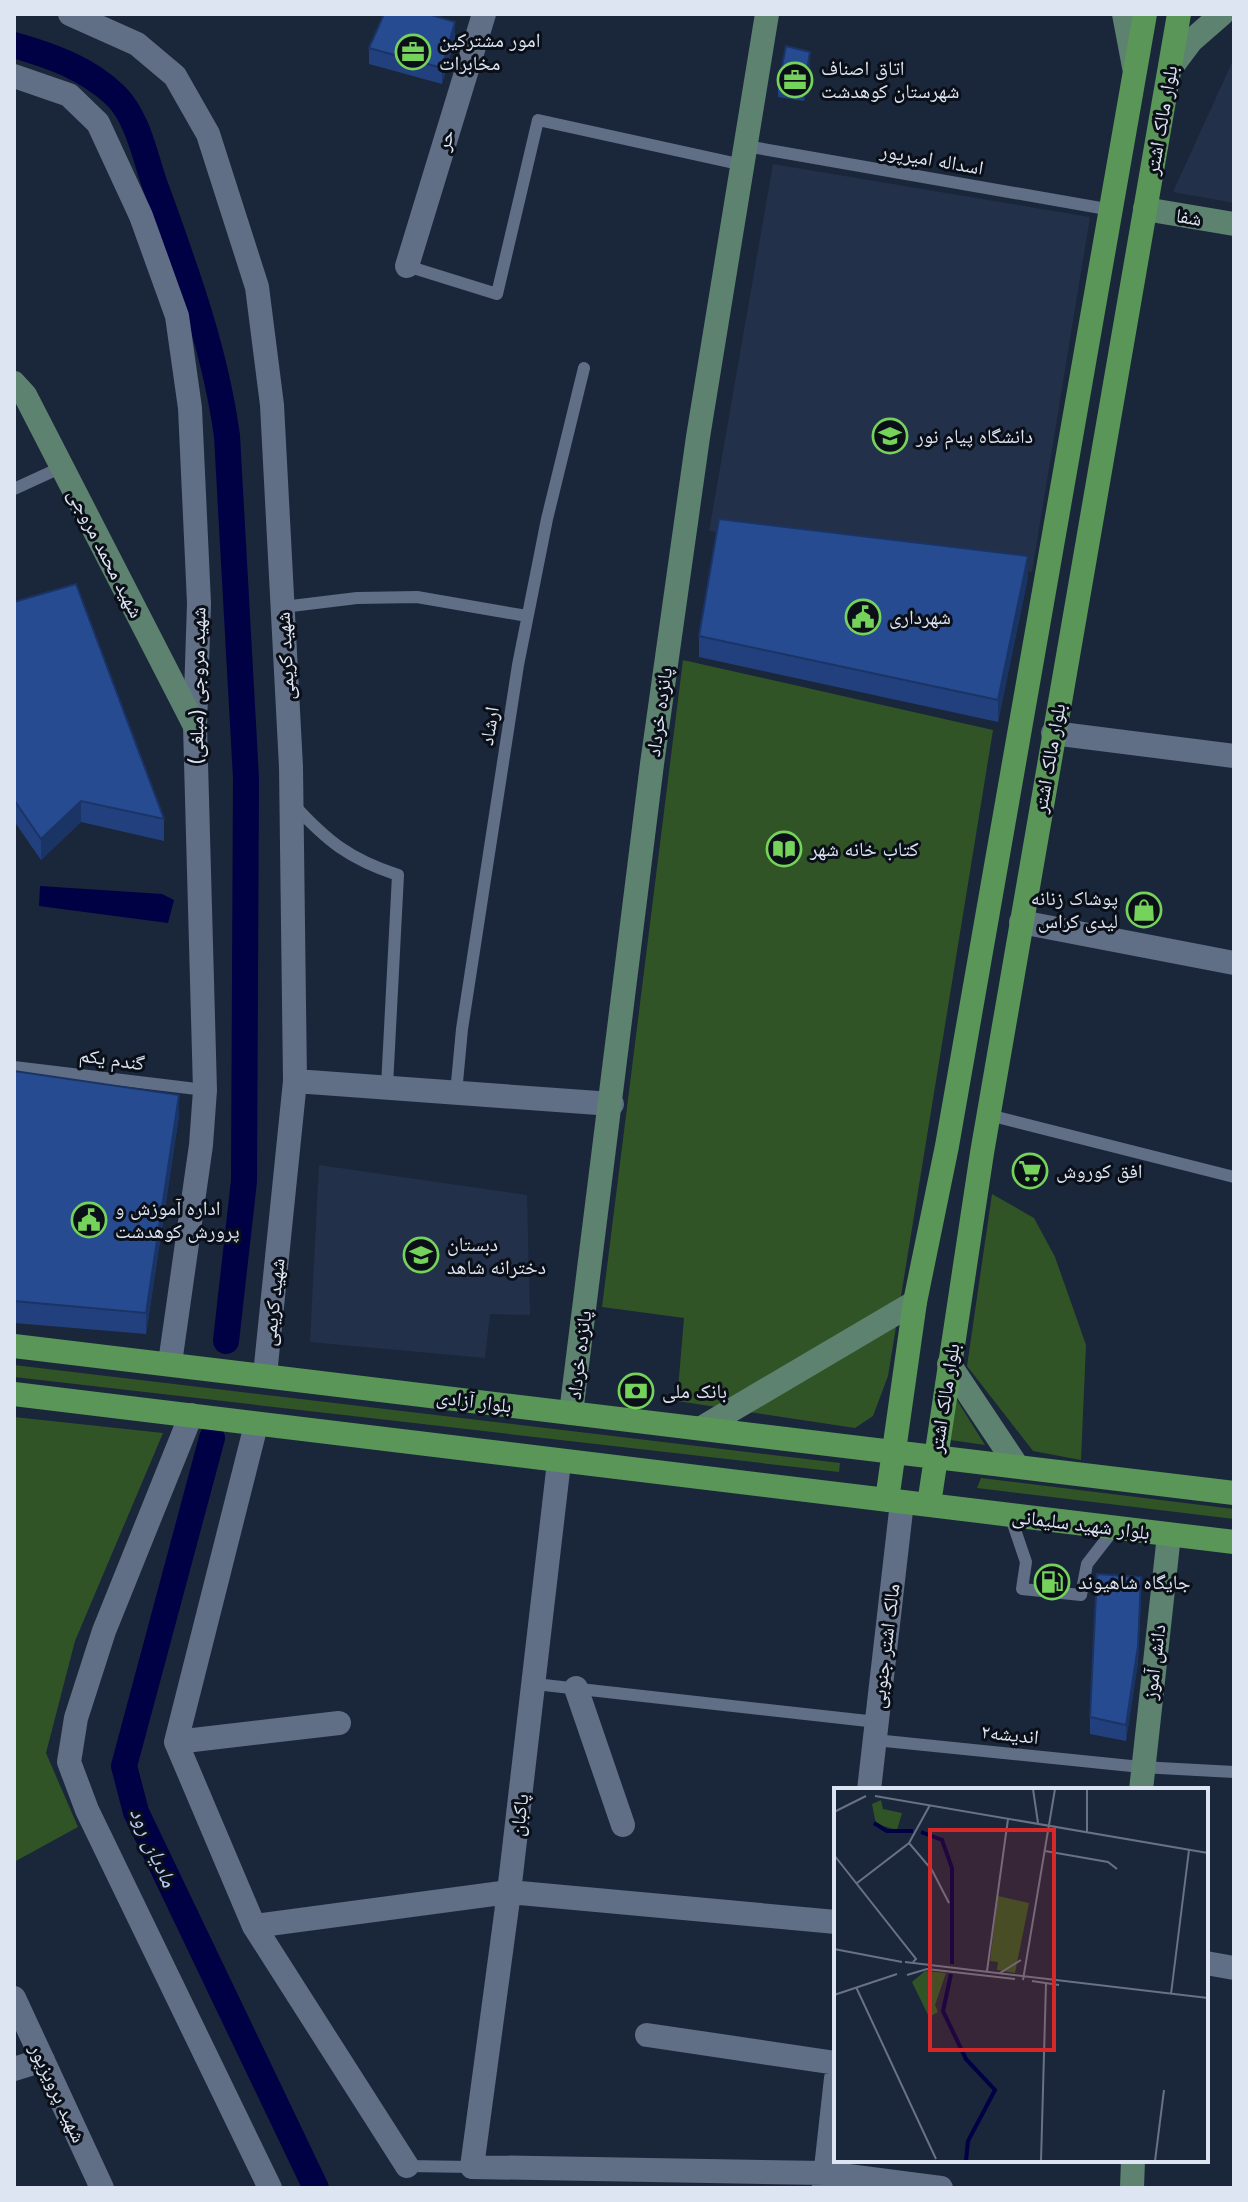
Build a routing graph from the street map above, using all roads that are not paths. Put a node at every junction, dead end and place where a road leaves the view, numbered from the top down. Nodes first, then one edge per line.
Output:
1 (70, 14) edge
2 (484, 14) edge
3 (767, 14) edge
4 (1124, 14) edge
5 (1145, 14) edge
6 (1179, 14) edge
7 (1222, 14) edge
8 (1170, 69) junction
9 (1135, 71) junction
10 (14, 76) edge
11 (1127, 122) junction
12 (1159, 128) junction
13 (744, 156) junction
14 (1145, 209) junction
15 (1112, 210) junction
16 (1234, 224) edge
17 (407, 266) joint
18 (584, 368) dead end
19 (14, 383) edge
20 (62, 467) junction
21 (14, 489) edge
22 (283, 607) junction
23 (527, 616) junction
24 (195, 726) junction
25 (1053, 733) junction
26 (1234, 756) edge
27 (292, 803) junction
28 (1021, 922) junction
29 (1234, 963) edge
30 (14, 1067) edge
31 (295, 1081) junction
32 (387, 1086) junction
33 (205, 1090) junction
34 (456, 1093) junction
35 (612, 1104) junction
36 (989, 1115) junction
37 (947, 1146) junction
38 (982, 1153) junction
39 (1234, 1177) edge
40 (915, 1302) junction
41 (14, 1346) edge
42 (170, 1363) junction
43 (949, 1364) junction
44 (265, 1375) junction
45 (14, 1394) edge
46 (571, 1413) junction
47 (191, 1415) junction
48 (256, 1425) junction
49 (703, 1427) junction
50 (894, 1454) junction
51 (934, 1459) junction
52 (559, 1462) junction
53 (1017, 1466) junction
54 (1234, 1493) edge
55 (895, 1501) junction
56 (929, 1504) junction
57 (1010, 1515) junction
58 (1115, 1528) junction
59 (1169, 1535) junction
60 (1234, 1542) edge
61 (535, 1684) junction
62 (576, 1688) junction
63 (339, 1723) dead end
64 (876, 1731) junction
65 (176, 1742) junction
66 (1234, 1772) edge
67 (1141, 1779) edge
68 (869, 1788) edge
69 (623, 1825) dead end
70 (509, 1892) junction
71 (834, 1922) edge
72 (254, 1926) junction
73 (1208, 1963) edge
74 (1234, 1968) edge
75 (14, 1998) edge
76 (647, 2035) dead end
77 (43, 2060) junction
78 (834, 2063) edge
79 (14, 2069) edge
80 (834, 2095) edge
81 (1133, 2162) edge
82 (407, 2166) joint
83 (472, 2167) junction
84 (824, 2180) edge
85 (102, 2188) edge
86 (270, 2188) edge
87 (941, 2188) edge
88 (1132, 2188) edge

1 - 22 street, شهید کریمی
2 - 17 street, حر
3 - 13 street, پانزده خرداد
4 - 9 street
5 - 9 main road, بلوار مالک اشتر
6 - 8 main road, بلوار مالک اشتر
7 - 8 street
8 - 12 main road, بلوار مالک اشتر
9 - 11 main road, بلوار مالک اشتر
10 - 24 street, شهید مروجی (مبلغی)
11 - 12 main road
11 - 15 main road, بلوار مالک اشتر
12 - 14 main road, بلوار مالک اشتر
13 - 15 lane, اسداله امیرپور
13 - 17 lane, اسداله امیرپور
13 - 35 street, پانزده خرداد
14 - 16 street, شفا
14 - 25 main road, بلوار مالک اشتر
15 - 37 main road, بلوار مالک اشتر
18 - 23 lane, ارشاد
19 - 20 street, شهید محمد مروجی
20 - 21 lane
20 - 24 street, شهید محمد مروجی
22 - 23 lane
22 - 27 street, شهید کریمی
23 - 34 lane, ارشاد
24 - 33 street, شهید مروجی (مبلغی)
25 - 26 street
25 - 28 main road, بلوار مالک اشتر
27 - 31 street, شهید کریمی
27 - 32 lane
28 - 29 street
28 - 36 main road, بلوار مالک اشتر
30 - 33 lane, گندم یکم
31 - 32 street
31 - 44 street, شهید کریمی
32 - 34 street
33 - 42 street, شهید مروجی (مبلغی)
34 - 35 street
35 - 46 street, پانزده خرداد
36 - 38 main road, بلوار مالک اشتر
36 - 39 lane
37 - 38 main road
37 - 40 main road, بلوار مالک اشتر
38 - 43 main road, بلوار مالک اشتر
40 - 49 street
40 - 50 main road, بلوار مالک اشتر
41 - 42 main road, بلوار آزادی
42 - 44 main road, بلوار آزادی
43 - 51 main road, بلوار مالک اشتر
43 - 53 street
44 - 46 main road, بلوار آزادی
45 - 47 main road
46 - 49 main road, بلوار آزادی
47 - 48 main road
47 - 86 street
48 - 52 main road
48 - 65 street
49 - 50 main road, بلوار آزادی
50 - 51 main road, بلوار آزادی
50 - 55 main road, بلوار مالک اشتر
51 - 53 main road
51 - 56 main road, بلوار مالک اشتر
52 - 55 main road
52 - 61 street, پاکبان
53 - 54 main road
55 - 56 main road
55 - 64 street, مالک اشتر جنوبی
56 - 57 main road, بلوار شهید سلیمانی
57 - 58 main road, بلوار شهید سلیمانی
57 - 58 lane
58 - 59 main road, بلوار شهید سلیمانی
59 - 60 main road, بلوار شهید سلیمانی
59 - 67 street, دانش آموز
61 - 62 lane, اندیشه۲
61 - 70 street, پاکبان
62 - 64 lane, اندیشه۲
62 - 69 street
63 - 65 street
64 - 67 lane, اندیشه۲
64 - 68 street, مالک اشتر جنوبی
65 - 72 street
66 - 67 lane, اندیشه۲
70 - 71 street
70 - 72 street
70 - 83 street, پاکبان
72 - 82 street
73 - 74 street
75 - 77 street, شهید پرویزپور
76 - 78 street
77 - 79 street
77 - 85 street, شهید پرویزپور
80 - 84 street
81 - 88 street
82 - 83 lane
83 - 84 street
84 - 87 street

